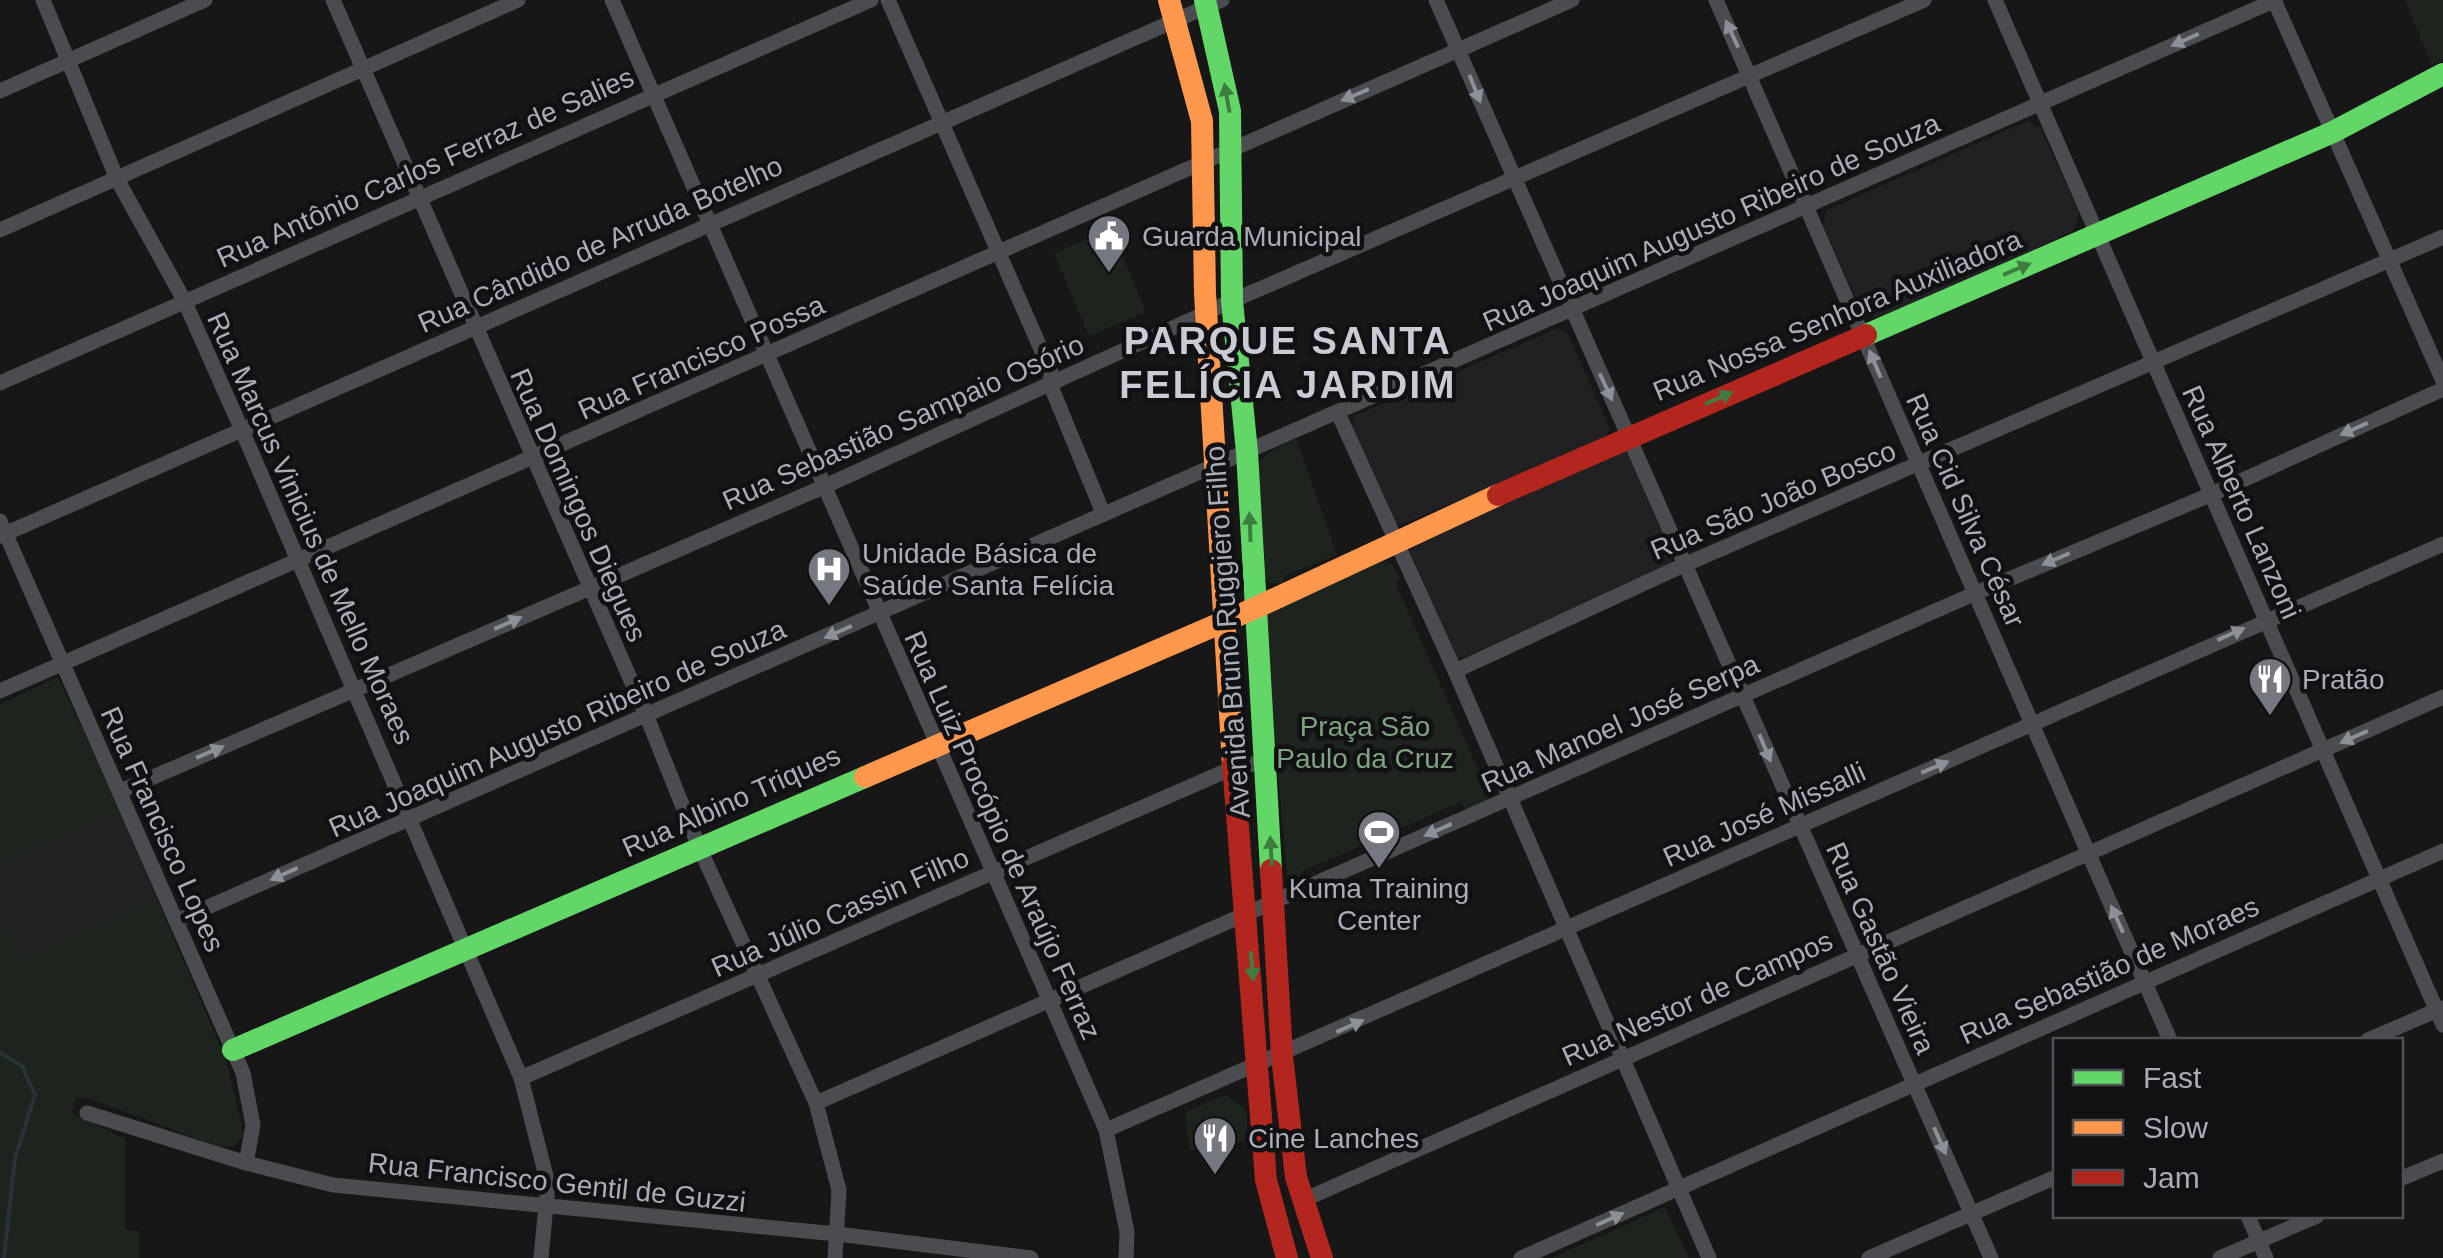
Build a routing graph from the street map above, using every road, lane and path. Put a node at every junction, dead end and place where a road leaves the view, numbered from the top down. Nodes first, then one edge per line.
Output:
1 (43, 0) edge
2 (205, 0) edge
3 (333, 0) edge
4 (518, 0) edge
5 (612, 0) edge
6 (871, 0) edge
7 (888, 0) edge
8 (1436, 0) edge
9 (1572, 0) edge
10 (1716, 0) edge
11 (1924, 0) edge
12 (1996, 0) edge
13 (2275, 0) edge
14 (1212, 2) edge
15 (1173, 10) edge
16 (1460, 51) junction
17 (69, 64) junction
18 (362, 69) junction
19 (2443, 74) edge
20 (1751, 76) junction
21 (0, 91) edge
22 (652, 95) junction
23 (2040, 102) junction
24 (944, 122) junction
25 (2333, 132) junction
26 (1229, 149) junction
27 (1202, 166) junction
28 (116, 178) junction
29 (1513, 182) junction
30 (418, 201) junction
31 (1806, 209) junction
32 (707, 225) junction
33 (0, 230) edge
34 (2096, 236) junction
35 (2443, 237) edge
36 (999, 253) junction
37 (2388, 260) junction
38 (184, 300) junction
39 (1232, 300) junction
40 (1572, 312) junction
41 (1206, 316) junction
42 (474, 328) junction
43 (1862, 334) junction
44 (766, 357) junction
45 (2152, 363) junction
46 (2443, 381) edge
47 (0, 382) edge
48 (1050, 384) junction
49 (2443, 389) edge
50 (1338, 413) junction
51 (241, 428) junction
52 (1630, 437) junction
53 (1247, 452) junction
54 (530, 459) junction
55 (1215, 464) junction
56 (1918, 465) junction
57 (821, 488) junction
58 (2212, 494) junction
59 (1103, 513) junction
60 (2, 531) edge
61 (1394, 540) junction
62 (2443, 544) edge
63 (297, 561) junction
64 (1686, 564) junction
65 (587, 588) junction
66 (1976, 593) junction
67 (1253, 609) junction
68 (878, 614) junction
69 (2266, 618) junction
70 (1222, 621) junction
71 (62, 664) junction
72 (1456, 671) junction
73 (352, 691) junction
74 (0, 692) edge
75 (1743, 697) junction
76 (2443, 697) edge
77 (647, 717) junction
78 (2032, 724) junction
79 (936, 744) junction
80 (2322, 751) junction
81 (1265, 762) junction
82 (1234, 768) junction
83 (121, 791) junction
84 (1509, 798) junction
85 (412, 818) junction
86 (1798, 825) junction
87 (699, 847) junction
88 (2443, 851) edge
89 (2088, 854) junction
90 (992, 870) junction
91 (2381, 878) junction
92 (1274, 903) junction
93 (1247, 914) junction
94 (176, 921) junction
95 (1565, 930) junction
96 (468, 948) junction
97 (1857, 954) junction
98 (757, 978) junction
99 (2145, 981) junction
100 (1048, 1002) junction
101 (2441, 1014) edge
102 (2169, 1038) edge
103 (2374, 1038) edge
104 (233, 1050) junction
105 (1622, 1059) junction
106 (1271, 1060) junction
107 (520, 1078) junction
108 (1914, 1082) junction
109 (816, 1103) junction
110 (88, 1113) dead end
111 (1106, 1130) junction
112 (2443, 1161) edge
113 (246, 1164) junction
114 (2053, 1178) edge
115 (2403, 1178) edge
116 (1677, 1189) junction
117 (1301, 1200) junction
118 (546, 1208) junction
119 (1971, 1213) junction
120 (2249, 1218) edge
121 (2312, 1218) edge
122 (837, 1234) junction
123 (2259, 1240) junction
124 (541, 1258) edge
125 (835, 1258) edge
126 (1032, 1258) edge
127 (1126, 1258) edge
128 (1287, 1258) edge
129 (1322, 1258) edge
130 (1520, 1258) edge
131 (1708, 1258) edge
132 (1869, 1258) edge
133 (1991, 1258) edge
134 (2220, 1258) edge
135 (2266, 1258) edge

1 - 17 street, Rua Marcus Vinicius de Mello Moraes
2 - 17 street
3 - 18 street, Rua Domingos Diegues
4 - 18 street
5 - 22 street, Rua Luiz Procópio de Araújo Ferraz
6 - 22 street, Rua Antônio Carlos Ferraz de Salies
7 - 24 street
8 - 16 street, Rua Gastão Vieira
9 - 16 street, Rua Francisco Possa
20 -> 10 street, Rua Cid Silva César
11 - 20 street, Rua Sebastião Sampaio Osório
12 - 23 street, Rua Alberto Lanzoni
13 -> 23 street, Rua Joaquim Augusto Ribeiro de Souza
13 - 25 street
14 - 15 street, Rua Cândido de Arruda Botelho
26 -> 14 main road, Avenida Bruno Ruggiero Filho
15 - 24 street, Rua Cândido de Arruda Botelho
15 - 27 main road, Avenida Bruno Ruggiero Filho
16 -> 26 street, Rua Francisco Possa
16 -> 29 street, Rua Gastão Vieira
17 - 21 street
17 - 28 street, Rua Marcus Vinicius de Mello Moraes
18 - 28 street
18 - 30 street, Rua Domingos Diegues
19 - 25 main road, Rua Nossa Senhora Auxiliadora
20 - 29 street, Rua Sebastião Sampaio Osório
20 - 31 street, Rua Cid Silva César
22 - 30 street, Rua Antônio Carlos Ferraz de Salies
22 - 32 street, Rua Luiz Procópio de Araújo Ferraz
23 - 31 street, Rua Joaquim Augusto Ribeiro de Souza
23 - 34 street, Rua Alberto Lanzoni
24 - 32 street, Rua Cândido de Arruda Botelho
24 - 36 street
25 - 34 main road, Rua Nossa Senhora Auxiliadora
25 - 37 street
26 - 27 street, Rua Francisco Possa
26 - 39 main road, Avenida Bruno Ruggiero Filho
27 - 36 street, Rua Francisco Possa
27 - 41 main road, Avenida Bruno Ruggiero Filho
28 - 33 street
28 - 38 street, Rua Marcus Vinicius de Mello Moraes
29 - 39 street, Rua Sebastião Sampaio Osório
29 - 40 street, Rua Gastão Vieira
30 - 38 street, Rua Antônio Carlos Ferraz de Salies
30 - 42 street, Rua Domingos Diegues
31 - 40 street, Rua Joaquim Augusto Ribeiro de Souza
31 - 43 street, Rua Cid Silva César
32 - 42 street, Rua Cândido de Arruda Botelho
32 - 44 street, Rua Luiz Procópio de Araújo Ferraz
43 -> 34 main road, Rua Nossa Senhora Auxiliadora
34 - 45 street, Rua Alberto Lanzoni
35 - 37 street, Rua São João Bosco
36 - 44 street, Rua Francisco Possa
36 - 48 street
37 - 45 street, Rua São João Bosco
37 - 46 street
38 - 47 street, Rua Antônio Carlos Ferraz de Salies
38 - 51 street, Rua Marcus Vinicius de Mello Moraes
39 - 41 street, Rua Sebastião Sampaio Osório
39 - 53 main road, Avenida Bruno Ruggiero Filho
40 - 50 street, Rua Joaquim Augusto Ribeiro de Souza
40 -> 52 street, Rua Gastão Vieira
41 - 48 street, Rua Sebastião Sampaio Osório
41 - 55 main road, Avenida Bruno Ruggiero Filho
42 - 51 street, Rua Cândido de Arruda Botelho
42 - 54 street, Rua Domingos Diegues
52 -> 43 main road, Rua Nossa Senhora Auxiliadora
56 -> 43 street, Rua Cid Silva César
44 - 54 street, Rua Francisco Possa
44 - 57 street, Rua Luiz Procópio de Araújo Ferraz
45 - 56 street, Rua São João Bosco
45 - 58 street, Rua Alberto Lanzoni
48 - 57 street, Rua Sebastião Sampaio Osório
48 - 59 street
49 -> 58 street, Rua Manoel José Serpa
50 - 53 street, Rua Joaquim Augusto Ribeiro de Souza
50 - 61 street
51 - 60 street, Rua Cândido de Arruda Botelho
51 - 63 street, Rua Marcus Vinicius de Mello Moraes
52 - 61 main road, Rua Nossa Senhora Auxiliadora
52 - 64 street, Rua Gastão Vieira
53 - 55 street, Rua Joaquim Augusto Ribeiro de Souza
67 -> 53 main road, Avenida Bruno Ruggiero Filho
54 - 63 street, Rua Francisco Possa
54 - 65 street, Rua Domingos Diegues
55 - 59 street, Rua Joaquim Augusto Ribeiro de Souza
55 - 70 main road, Avenida Bruno Ruggiero Filho
56 - 64 street, Rua São João Bosco
56 - 66 street, Rua Cid Silva César
57 - 65 street, Rua Sebastião Sampaio Osório
57 - 68 street, Rua Luiz Procópio de Araújo Ferraz
58 -> 66 street, Rua Manoel José Serpa
58 - 69 street, Rua Alberto Lanzoni
59 - 68 street, Rua Joaquim Augusto Ribeiro de Souza
60 - 71 street, Rua Francisco Lopes
61 - 67 main road, Rua Nossa Senhora Auxiliadora
61 - 72 street
62 - 69 street, Rua José Missalli
63 - 71 street, Rua Francisco Possa
63 - 73 street, Rua Marcus Vinicius de Mello Moraes
64 - 72 street, Rua São João Bosco
64 - 75 street, Rua Gastão Vieira
73 -> 65 street, Rua Sebastião Sampaio Osório
65 - 77 street, Rua Domingos Diegues
66 - 75 street, Rua Manoel José Serpa
66 - 78 street, Rua Cid Silva César
67 - 70 main road, Rua Albino Triques
67 - 81 main road, Avenida Bruno Ruggiero Filho
68 -> 77 street, Rua Joaquim Augusto Ribeiro de Souza
68 - 79 street, Rua Luiz Procópio de Araújo Ferraz
78 -> 69 street, Rua José Missalli
69 - 80 street, Rua Alberto Lanzoni
70 - 79 main road, Rua Albino Triques
70 - 82 main road, Avenida Bruno Ruggiero Filho
71 - 74 street, Rua Francisco Possa
71 - 83 street, Rua Francisco Lopes
72 - 84 street
83 -> 73 street, Rua Sebastião Sampaio Osório
73 - 85 street, Rua Marcus Vinicius de Mello Moraes
75 - 84 street, Rua Manoel José Serpa
75 -> 86 street, Rua Gastão Vieira
76 -> 80 street, Rua Nestor de Campos
77 - 85 street, Rua Joaquim Augusto Ribeiro de Souza
77 - 87 street, Rua Domingos Diegues
86 -> 78 street, Rua José Missalli
78 - 89 street, Rua Cid Silva César
79 - 87 main road, Rua Albino Triques
79 - 90 street, Rua Luiz Procópio de Araújo Ferraz
80 - 89 street, Rua Nestor de Campos
80 - 91 street, Rua Alberto Lanzoni
81 - 82 street, Rua Júlio Cassin Filho
92 -> 81 main road, Avenida Bruno Ruggiero Filho
82 - 90 street, Rua Júlio Cassin Filho
82 - 93 main road, Avenida Bruno Ruggiero Filho
83 - 94 street, Rua Francisco Lopes
84 -> 92 street, Rua Manoel José Serpa
84 - 95 street
85 -> 94 street, Rua Joaquim Augusto Ribeiro de Souza
85 - 96 street, Rua Marcus Vinicius de Mello Moraes
86 - 95 street, Rua José Missalli
86 - 97 street, Rua Gastão Vieira
87 - 96 main road, Rua Albino Triques
87 - 98 street, Rua Domingos Diegues
88 - 91 street, Rua Sebastião de Moraes
89 - 97 street, Rua Nestor de Campos
99 -> 89 street, Rua Cid Silva César
90 - 98 street, Rua Júlio Cassin Filho
90 - 100 street, Rua Luiz Procópio de Araújo Ferraz
91 - 99 street, Rua Sebastião de Moraes
91 - 101 street, Rua Alberto Lanzoni
92 - 93 street, Rua Manoel José Serpa
92 - 106 main road, Avenida Bruno Ruggiero Filho
93 - 100 street, Rua Manoel José Serpa
93 -> 106 main road, Avenida Bruno Ruggiero Filho
94 - 104 street, Rua Francisco Lopes
95 - 105 street
106 -> 95 street, Rua José Missalli
96 - 104 main road, Rua Albino Triques
96 - 107 street, Rua Marcus Vinicius de Mello Moraes
97 - 105 street, Rua Nestor de Campos
97 - 108 street, Rua Gastão Vieira
98 - 107 street, Rua Júlio Cassin Filho
98 - 109 street, Rua Domingos Diegues
99 - 102 street, Rua Cid Silva César
99 - 108 street, Rua Sebastião de Moraes
100 - 109 street, Rua Manoel José Serpa
100 - 111 street, Rua Luiz Procópio de Araújo Ferraz
101 - 103 street
104 - 113 street, Rua Francisco Lopes
105 - 116 street
105 - 117 street, Rua Nestor de Campos
106 - 111 street, Rua José Missalli
106 - 117 main road, Avenida Bruno Ruggiero Filho
106 - 128 main road, Avenida Bruno Ruggiero Filho
107 - 118 street, Rua Marcus Vinicius de Mello Moraes
108 - 116 street, Rua Sebastião de Moraes
108 -> 119 street, Rua Gastão Vieira
109 - 122 street, Rua Domingos Diegues
110 - 113 street, Rua Francisco Gentil de Guzzi
111 - 127 street, Rua Luiz Procópio de Araújo Ferraz
112 - 115 street
113 - 118 street, Rua Francisco Gentil de Guzzi
114 - 119 street
130 -> 116 street, Rua Sebastião de Moraes
116 - 131 street
117 - 129 main road, Avenida Bruno Ruggiero Filho
118 - 122 street, Rua Francisco Gentil de Guzzi
118 - 124 street, Rua Marcus Vinicius de Mello Moraes
119 - 132 street
119 - 133 street, Rua Gastão Vieira
120 - 123 street
121 - 123 street
122 - 125 street, Rua Domingos Diegues
122 - 126 street, Rua Francisco Gentil de Guzzi
123 - 134 street
123 - 135 street

